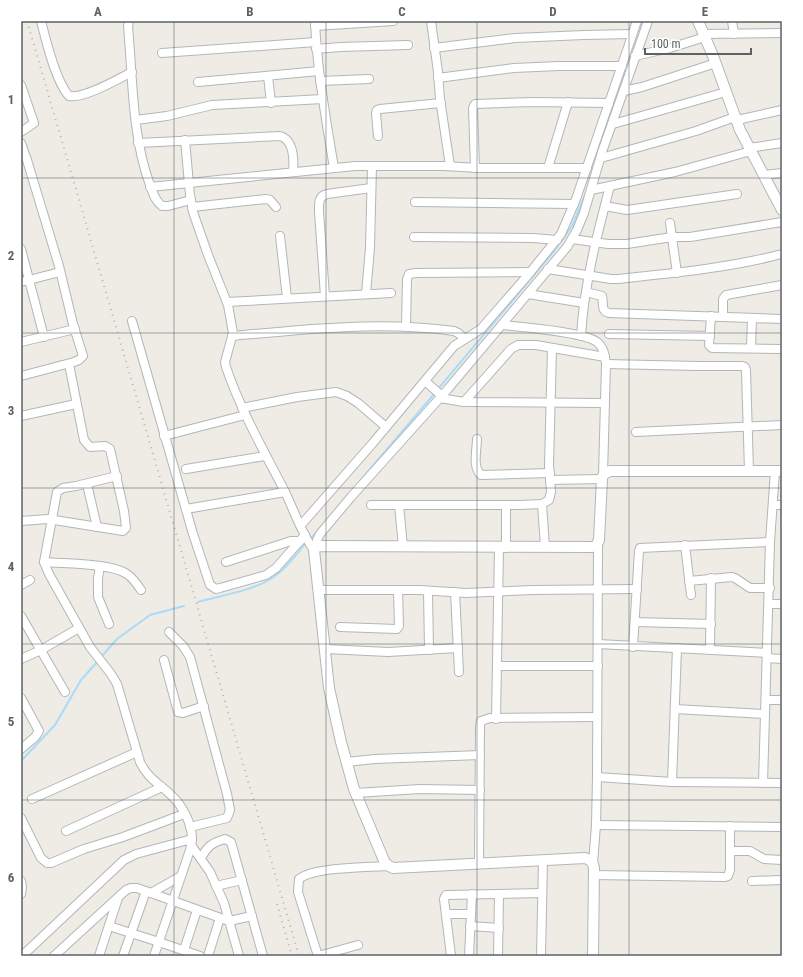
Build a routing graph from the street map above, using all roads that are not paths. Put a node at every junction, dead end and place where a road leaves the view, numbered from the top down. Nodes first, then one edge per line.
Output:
1 (41, 21) edge
2 (129, 21) edge
3 (393, 21) edge
4 (431, 21) edge
5 (637, 21) edge
6 (648, 21) edge
7 (698, 21) edge
8 (732, 21) edge
9 (315, 24) edge
10 (782, 33) edge
11 (632, 34) junction
12 (734, 34) junction
13 (704, 36) junction
14 (408, 45) dead end
15 (316, 46) junction
16 (434, 48) junction
17 (162, 53) dead end
18 (635, 56) junction
19 (716, 64) junction
20 (622, 66) junction
21 (319, 71) junction
22 (132, 72) junction
23 (268, 76) junction
24 (438, 78) junction
25 (369, 79) dead end
26 (320, 81) junction
27 (198, 82) dead end
28 (21, 85) edge
29 (624, 91) junction
30 (726, 92) junction
31 (323, 99) junction
32 (271, 102) junction
33 (568, 102) junction
34 (609, 103) junction
35 (441, 104) junction
36 (782, 110) edge
37 (736, 119) junction
38 (136, 120) junction
39 (613, 124) junction
40 (21, 132) edge
41 (378, 136) dead end
42 (185, 140) junction
43 (21, 143) edge
44 (138, 143) junction
45 (782, 143) edge
46 (750, 149) junction
47 (601, 158) junction
48 (372, 166) junction
49 (450, 166) junction
50 (334, 168) junction
51 (475, 168) junction
52 (548, 168) junction
53 (587, 168) junction
54 (293, 172) junction
55 (782, 173) edge
56 (764, 175) junction
57 (189, 182) junction
58 (610, 186) junction
59 (150, 187) junction
60 (372, 188) junction
61 (591, 190) junction
62 (737, 194) dead end
63 (415, 202) dead end
64 (191, 204) junction
65 (574, 204) junction
66 (605, 206) junction
67 (276, 208) dead end
68 (782, 210) edge
69 (782, 222) edge
70 (670, 223) dead end
71 (280, 236) dead end
72 (414, 237) dead end
73 (672, 237) junction
74 (572, 239) junction
75 (557, 240) junction
76 (595, 242) junction
77 (21, 248) edge
78 (782, 254) edge
79 (548, 269) junction
80 (60, 272) junction
81 (530, 272) junction
82 (676, 273) junction
83 (588, 275) junction
84 (25, 281) edge
85 (782, 285) edge
86 (586, 292) junction
87 (391, 293) dead end
88 (366, 294) junction
89 (528, 294) junction
90 (324, 296) junction
91 (287, 298) junction
92 (227, 302) junction
93 (584, 303) junction
94 (711, 316) junction
95 (723, 317) junction
96 (752, 318) junction
97 (782, 319) edge
98 (132, 321) dead end
99 (502, 325) junction
100 (406, 326) junction
101 (75, 328) junction
102 (609, 334) dead end
103 (44, 336) junction
104 (232, 336) junction
105 (581, 336) junction
106 (710, 336) junction
107 (465, 339) junction
108 (21, 342) edge
109 (552, 348) junction
110 (751, 348) junction
111 (782, 349) edge
112 (605, 361) junction
113 (69, 364) junction
114 (21, 376) edge
115 (425, 381) junction
116 (438, 394) junction
117 (464, 402) junction
118 (551, 403) junction
119 (604, 403) junction
120 (76, 404) junction
121 (244, 411) junction
122 (21, 416) edge
123 (782, 425) edge
124 (748, 426) junction
125 (386, 427) junction
126 (636, 432) dead end
127 (164, 436) junction
128 (477, 439) dead end
129 (265, 456) junction
130 (186, 469) dead end
131 (749, 471) junction
132 (778, 471) edge
133 (117, 476) junction
134 (550, 476) junction
135 (603, 477) junction
136 (87, 484) junction
137 (284, 492) junction
138 (542, 504) junction
139 (371, 505) dead end
140 (399, 505) junction
141 (506, 505) junction
142 (773, 505) junction
143 (782, 505) edge
144 (186, 509) junction
145 (52, 519) junction
146 (21, 521) edge
147 (301, 525) junction
148 (97, 527) junction
149 (770, 542) junction
150 (309, 543) junction
151 (598, 543) junction
152 (685, 546) junction
153 (403, 547) junction
154 (502, 548) junction
155 (545, 548) junction
156 (44, 562) junction
157 (226, 562) dead end
158 (100, 566) junction
159 (711, 578) junction
160 (30, 580) dead end
161 (689, 580) junction
162 (21, 585) edge
163 (770, 588) junction
164 (598, 589) junction
165 (637, 589) junction
166 (142, 590) dead end
167 (318, 590) junction
168 (398, 591) junction
169 (428, 591) junction
170 (455, 592) junction
171 (499, 592) junction
172 (691, 595) dead end
173 (769, 604) junction
174 (782, 604) edge
175 (21, 616) edge
176 (635, 622) junction
177 (109, 624) dead end
178 (711, 624) junction
179 (340, 627) dead end
180 (78, 628) junction
181 (169, 632) dead end
182 (598, 644) junction
183 (633, 647) junction
184 (458, 648) junction
185 (677, 648) junction
186 (326, 649) junction
187 (710, 649) junction
188 (41, 650) junction
189 (429, 650) junction
190 (767, 655) junction
191 (782, 659) edge
192 (21, 660) edge
193 (164, 660) dead end
194 (498, 666) junction
195 (598, 666) junction
196 (459, 672) dead end
197 (65, 692) dead end
198 (21, 698) edge
199 (766, 700) junction
200 (782, 700) edge
201 (204, 706) junction
202 (675, 709) junction
203 (765, 714) junction
204 (597, 717) junction
205 (496, 719) junction
206 (21, 749) edge
207 (137, 752) junction
208 (480, 755) junction
209 (346, 762) junction
210 (597, 777) junction
211 (672, 782) junction
212 (763, 783) junction
213 (782, 783) edge
214 (162, 787) junction
215 (480, 790) junction
216 (355, 793) junction
217 (32, 799) dead end
218 (184, 814) junction
219 (21, 818) edge
220 (596, 825) junction
221 (730, 826) junction
222 (190, 827) junction
223 (782, 827) edge
224 (66, 831) dead end
225 (192, 842) junction
226 (730, 851) junction
227 (201, 858) junction
228 (543, 860) junction
229 (782, 860) edge
230 (593, 863) junction
231 (479, 864) junction
232 (389, 866) junction
233 (594, 875) junction
234 (181, 876) junction
235 (242, 880) junction
236 (782, 880) edge
237 (21, 881) edge
238 (752, 882) dead end
239 (216, 886) junction
240 (148, 892) junction
241 (542, 893) junction
242 (21, 894) edge
243 (472, 894) junction
244 (499, 894) junction
245 (119, 897) junction
246 (173, 902) junction
247 (197, 910) junction
248 (446, 914) junction
249 (471, 914) junction
250 (252, 916) junction
251 (220, 918) junction
252 (229, 921) junction
253 (109, 926) junction
254 (470, 926) junction
255 (498, 928) junction
256 (132, 934) junction
257 (159, 942) junction
258 (358, 945) dead end
259 (184, 950) junction
260 (22, 956) edge
261 (54, 956) edge
262 (100, 956) edge
263 (123, 956) edge
264 (154, 956) edge
265 (200, 956) edge
266 (208, 956) edge
267 (239, 956) edge
268 (263, 956) edge
269 (318, 956) edge
270 (451, 956) edge
271 (469, 956) edge
272 (498, 956) edge
273 (540, 956) edge
274 (593, 956) edge

1 - 22 street
2 - 22 street
3 - 9 street
4 - 16 street
5 - 11 street
6 - 18 street
7 - 13 street
8 - 12 street
9 - 15 street
10 - 12 street
11 - 16 street
11 - 20 street
12 - 13 street
13 - 18 street
13 - 19 street
14 - 15 street
15 - 17 street
15 - 21 street
16 - 24 street
18 - 29 street
19 - 29 street
19 - 30 street
20 - 24 street
20 - 34 street
21 - 23 street
21 - 26 street
22 - 38 street
23 - 27 street
23 - 32 street
24 - 35 street
25 - 26 street
26 - 31 street
28 - 40 street
29 - 39 street
30 - 37 street
30 - 39 street
31 - 32 street
31 - 50 street
32 - 38 street
33 - 34 street
33 - 51 street
33 - 52 street
34 - 53 street
35 - 41 street
35 - 49 street
36 - 37 street
37 - 46 street
37 - 47 street
38 - 44 street
39 - 47 street
42 - 44 street
42 - 54 street
42 - 57 street
43 - 80 street
44 - 59 street
45 - 46 street
46 - 56 street
46 - 58 street
47 - 61 street
48 - 49 street
48 - 50 street
48 - 60 street
49 - 51 street
50 - 54 street
51 - 52 street
52 - 53 street
53 - 65 street
54 - 57 street
55 - 56 street
56 - 68 street
57 - 59 street
57 - 64 street
58 - 61 street
58 - 66 street
59 - 64 street
60 - 88 street
60 - 90 street
61 - 74 street
62 - 66 street
63 - 65 street
64 - 67 street
64 - 92 street
65 - 75 street
66 - 76 street
69 - 73 street
70 - 73 street
71 - 91 street
72 - 75 street
73 - 76 street
73 - 82 street
74 - 76 street
74 - 79 street
75 - 81 street
76 - 83 street
77 - 84 street
78 - 82 street
79 - 83 street
79 - 89 street
80 - 84 street
80 - 101 street
81 - 100 street
81 - 107 street
82 - 83 street
83 - 86 street
84 - 103 street
85 - 95 street
86 - 93 street
86 - 94 street
87 - 88 street
88 - 90 street
89 - 93 street
89 - 99 street
90 - 91 street
91 - 92 street
92 - 104 street
93 - 105 street
94 - 95 street
94 - 106 street
95 - 96 street
96 - 97 street
96 - 110 street
98 - 127 street
99 - 105 street
99 - 116 street
100 - 104 street
100 - 107 street
101 - 103 street
101 - 113 street
102 - 106 street
103 - 108 street
104 - 121 street
105 - 112 street
106 - 110 street
107 - 115 street
109 - 112 street
109 - 117 street
109 - 118 street
110 - 111 street
112 - 119 street
112 - 124 street
113 - 114 street
113 - 120 street
115 - 116 street
115 - 125 street
116 - 117 street
116 - 150 street
117 - 118 street
118 - 119 street
118 - 134 street
119 - 135 street
120 - 122 street
120 - 133 street
121 - 125 street
121 - 127 street
121 - 129 street
123 - 124 street
124 - 126 street
124 - 131 street
125 - 147 street
127 - 144 street
128 - 134 street
129 - 130 street
129 - 137 street
131 - 132 street
131 - 135 street
132 - 142 street
133 - 136 street
133 - 148 street
134 - 135 street
134 - 138 street
135 - 151 street
136 - 145 street
136 - 148 street
137 - 144 street
137 - 147 street
138 - 141 street
138 - 155 street
139 - 140 street
140 - 141 street
140 - 153 street
141 - 154 street
142 - 143 street
142 - 149 street
144 - 150 street
145 - 146 street
145 - 148 street
145 - 156 street
147 - 150 street
149 - 152 street
149 - 163 street
150 - 153 street
150 - 157 street
150 - 167 street
151 - 155 street
151 - 164 street
152 - 161 street
152 - 165 street
153 - 154 street
154 - 155 street
154 - 171 street
156 - 158 street
156 - 180 street
158 - 166 street
158 - 177 street
159 - 161 street
159 - 163 street
159 - 178 street
160 - 162 street
161 - 172 street
163 - 173 street
164 - 165 street
164 - 171 street
164 - 182 street
165 - 176 street
167 - 168 street
167 - 186 street
168 - 169 street
168 - 179 street
169 - 170 street
169 - 189 street
170 - 171 street
170 - 184 street
171 - 194 street
173 - 174 street
173 - 190 street
175 - 188 street
176 - 178 street
176 - 183 street
178 - 187 street
180 - 188 street
180 - 207 street
181 - 201 street
182 - 183 street
182 - 195 street
183 - 185 street
184 - 189 street
184 - 196 street
185 - 187 street
185 - 202 street
186 - 189 street
186 - 209 street
187 - 190 street
188 - 192 street
188 - 197 street
190 - 191 street
190 - 199 street
193 - 201 street
194 - 195 street
194 - 205 street
195 - 204 street
198 - 206 street
199 - 200 street
199 - 203 street
201 - 222 street
202 - 203 street
202 - 211 street
203 - 212 street
204 - 205 street
204 - 210 street
205 - 208 street
207 - 214 street
207 - 217 street
208 - 209 street
208 - 215 street
209 - 216 street
210 - 211 street
210 - 220 street
211 - 212 street
212 - 213 street
214 - 218 street
214 - 224 street
215 - 216 street
215 - 231 street
216 - 232 street
218 - 219 street
218 - 222 street
220 - 221 street
220 - 230 street
221 - 223 street
221 - 226 street
222 - 225 street
225 - 227 street
225 - 234 street
225 - 260 street
226 - 229 street
226 - 233 street
227 - 235 street
227 - 239 street
228 - 230 street
228 - 231 street
228 - 241 street
230 - 233 street
231 - 232 street
232 - 269 street
233 - 274 street
234 - 240 street
234 - 246 street
235 - 239 street
235 - 250 street
236 - 238 street
237 - 242 street
239 - 252 street
240 - 245 street
240 - 246 street
240 - 256 street
241 - 244 street
241 - 273 street
243 - 244 street
243 - 248 street
243 - 249 street
244 - 255 street
245 - 253 street
245 - 261 street
246 - 247 street
246 - 257 street
247 - 251 street
247 - 259 street
248 - 249 street
248 - 270 street
249 - 254 street
250 - 252 street
250 - 268 street
251 - 252 street
251 - 266 street
252 - 267 street
253 - 256 street
253 - 262 street
254 - 255 street
254 - 271 street
255 - 272 street
256 - 257 street
256 - 263 street
257 - 259 street
257 - 264 street
258 - 269 street
259 - 265 street

